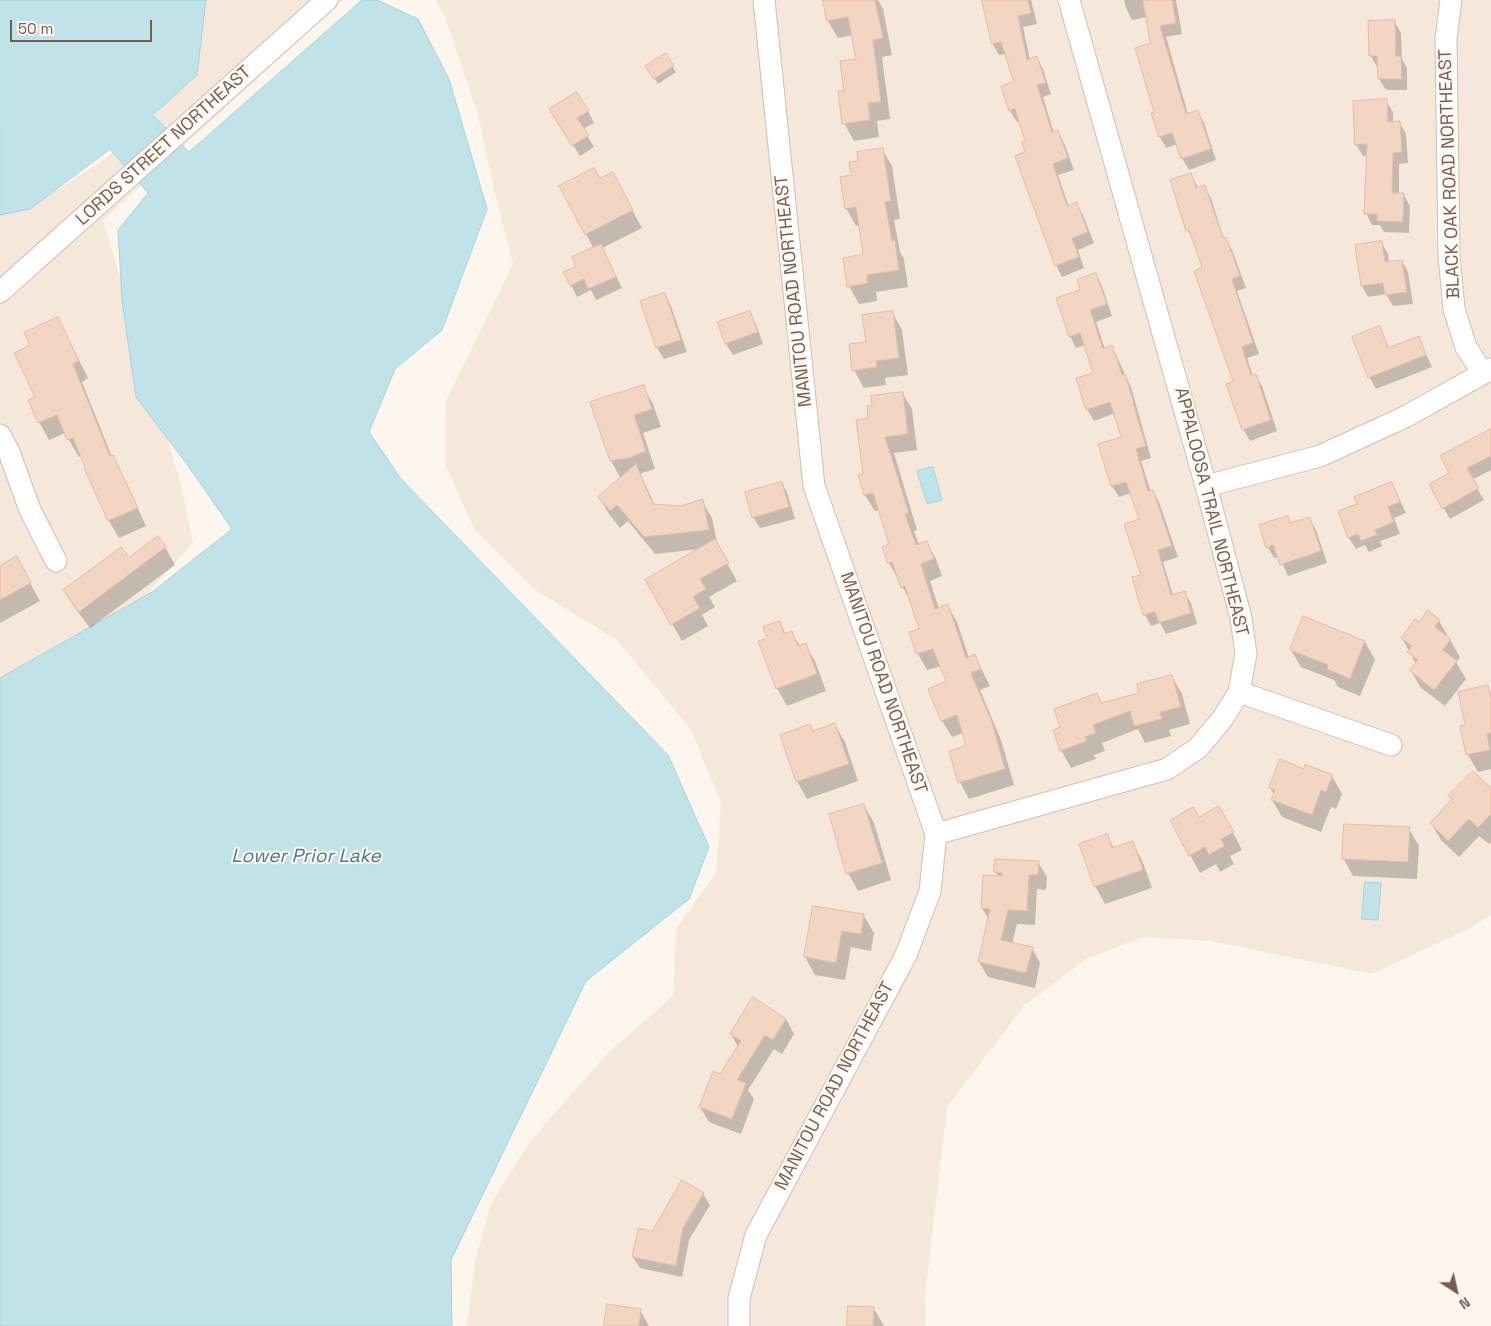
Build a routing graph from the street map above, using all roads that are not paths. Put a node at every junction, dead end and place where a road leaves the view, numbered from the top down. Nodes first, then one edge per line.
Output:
1 (327, 0) edge
2 (764, 0) edge
3 (1069, 0) edge
4 (1451, 0) edge
5 (0, 292) edge
6 (1487, 370) edge
7 (0, 434) edge
8 (1206, 486) junction
9 (56, 561) dead end
10 (1239, 692) junction
11 (1391, 745) dead end
12 (936, 834) junction
13 (739, 1326) edge

1 - 5 street, LORDS STREET NORTHEAST
2 - 12 street, MANITOU ROAD NORTHEAST
3 - 8 street, APPALOOSA TRAIL NORTHEAST
4 - 6 street, BLACK OAK ROAD NORTHEAST
6 - 8 street
7 - 9 street
8 - 10 street, APPALOOSA TRAIL NORTHEAST
10 - 11 street
10 - 12 street, APPALOOSA TRAIL NORTHEAST
12 - 13 street, MANITOU ROAD NORTHEAST

